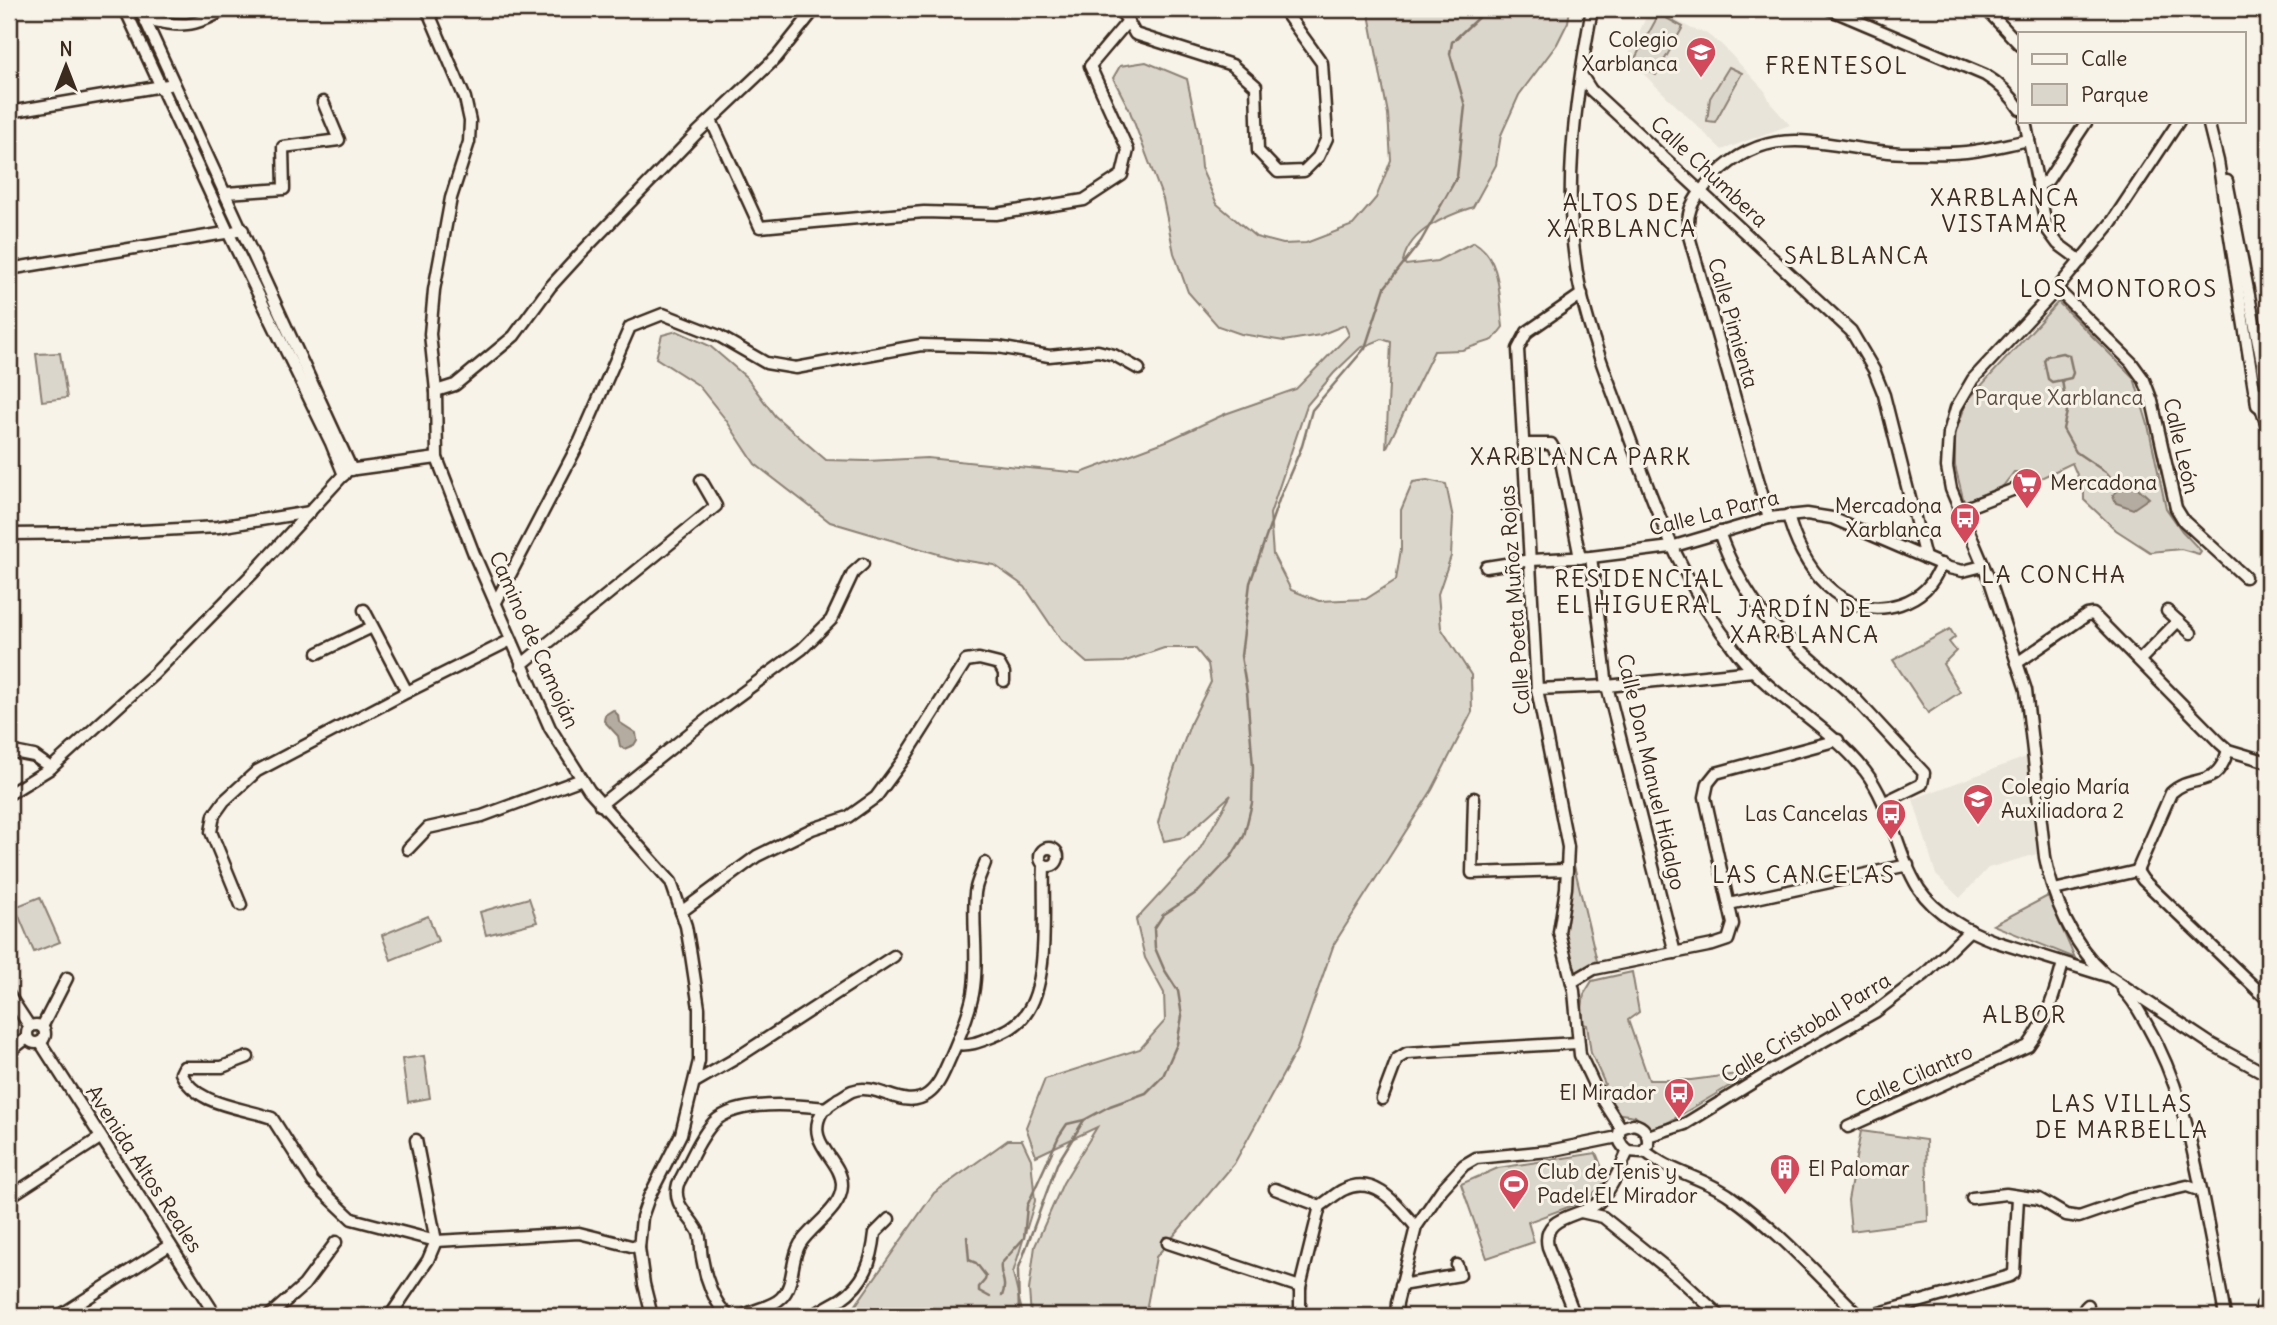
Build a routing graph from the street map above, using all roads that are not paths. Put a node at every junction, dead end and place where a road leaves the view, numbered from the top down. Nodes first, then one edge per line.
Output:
1 (125, 9) edge
2 (226, 9) edge
3 (427, 9) edge
4 (815, 9) edge
5 (1119, 9) edge
6 (1283, 9) edge
7 (1592, 9) edge
8 (1829, 9) edge
9 (1986, 9) edge
10 (143, 14) edge
11 (1128, 21) junction
12 (2018, 43) edge
13 (1582, 76) junction
14 (174, 83) junction
15 (160, 86) junction
16 (1591, 90) junction
17 (323, 102) dead end
18 (1577, 102) junction
19 (2018, 105) edge
20 (9, 112) edge
21 (711, 120) junction
22 (2025, 122) edge
23 (2086, 122) edge
24 (2178, 122) edge
25 (2208, 122) edge
26 (2029, 140) junction
27 (2038, 186) junction
28 (1701, 190) junction
29 (226, 193) junction
30 (243, 230) junction
31 (228, 232) junction
32 (2081, 261) junction
33 (9, 269) edge
34 (2057, 289) junction
35 (1582, 294) junction
36 (1139, 369) dead end
37 (436, 391) junction
38 (2265, 394) edge
39 (2265, 407) edge
40 (2268, 429) edge
41 (1523, 444) junction
42 (437, 458) junction
43 (348, 472) junction
44 (701, 480) dead end
45 (2025, 485) dead end
46 (1958, 511) junction
47 (311, 512) junction
48 (1788, 514) junction
49 (1769, 518) junction
50 (1719, 532) junction
51 (9, 534) edge
52 (1671, 547) junction
53 (1586, 557) junction
54 (1925, 558) junction
55 (1531, 560) junction
56 (863, 564) dead end
57 (1941, 564) junction
58 (1983, 566) junction
59 (1486, 567) dead end
60 (2245, 578) dead end
61 (496, 602) junction
62 (364, 610) dead end
63 (2167, 611) dead end
64 (2178, 621) junction
65 (372, 627) junction
66 (2192, 633) dead end
67 (511, 640) junction
68 (318, 653) dead end
69 (2140, 660) junction
70 (2017, 663) junction
71 (521, 665) junction
72 (1753, 671) junction
73 (1004, 681) dead end
74 (1606, 686) junction
75 (1537, 689) junction
76 (407, 692) junction
77 (1838, 740) junction
78 (2228, 750) junction
79 (9, 751) edge
80 (2268, 762) edge
81 (51, 768) junction
82 (582, 779) junction
83 (9, 794) edge
84 (1474, 798) dead end
85 (1885, 802) junction
86 (600, 805) junction
87 (408, 849) dead end
88 (985, 863) dead end
89 (1044, 865) dead end
90 (1908, 865) junction
91 (1567, 870) junction
92 (2137, 872) junction
93 (2054, 890) junction
94 (1729, 904) junction
95 (241, 905) dead end
96 (681, 912) junction
97 (1970, 930) junction
98 (1675, 953) junction
99 (894, 956) dead end
100 (2063, 962) junction
101 (2110, 977) junction
102 (68, 978) dead end
103 (1572, 982) junction
104 (9, 996) edge
105 (2268, 1000) edge
106 (41, 1027) junction
107 (29, 1032) junction
108 (40, 1042) junction
109 (1577, 1043) junction
110 (957, 1044) junction
111 (9, 1052) edge
112 (248, 1057) dead end
113 (2268, 1075) edge
114 (695, 1082) junction
115 (1382, 1099) dead end
116 (827, 1108) junction
117 (1848, 1127) dead end
118 (1619, 1132) junction
119 (1648, 1136) junction
120 (100, 1138) junction
121 (416, 1140) dead end
122 (1628, 1151) junction
123 (1645, 1151) junction
124 (1275, 1189) dead end
125 (2201, 1191) junction
126 (1608, 1192) junction
127 (9, 1197) edge
128 (2018, 1197) junction
129 (1972, 1198) dead end
130 (1320, 1206) junction
131 (1581, 1212) junction
132 (1603, 1217) junction
133 (889, 1220) dead end
134 (1416, 1227) junction
135 (436, 1241) junction
136 (336, 1242) dead end
137 (1168, 1243) dead end
138 (170, 1245) junction
139 (639, 1248) junction
140 (1457, 1265) dead end
141 (1401, 1285) junction
142 (1300, 1287) junction
143 (2268, 1299) edge
144 (59, 1316) edge
145 (216, 1316) edge
146 (269, 1316) edge
147 (390, 1316) edge
148 (652, 1316) edge
149 (729, 1316) edge
150 (743, 1316) edge
151 (813, 1316) edge
152 (1300, 1316) edge
153 (1396, 1316) edge
154 (1575, 1316) edge
155 (1720, 1316) edge
156 (1860, 1316) edge
157 (1868, 1316) edge
158 (2225, 1316) edge
159 (2261, 1316) edge

1 - 15 street
2 - 10 street
3 - 37 street, Camino de Camoján
4 - 21 street
5 - 11 street
6 - 11 street
7 - 13 street
8 - 19 street
9 - 12 street
10 - 14 street
11 - 21 street
13 - 16 street, Calle Chumbera
13 - 18 street
14 - 15 street
14 - 29 street
15 - 20 street
15 - 31 street
16 - 18 street
16 - 28 street, Calle Chumbera
17 - 29 street
18 - 35 street
21 - 37 street
22 - 26 street
23 - 27 street
24 - 32 street
25 - 38 street
26 - 27 street
26 - 28 street, Calle Pimienta
27 - 32 street
28 - 49 street, Calle Pimienta
28 - 54 street, Calle Chumbera
29 - 30 street
30 - 31 street
30 - 43 street
31 - 33 street
31 - 43 street
32 - 34 street
34 - 46 street
34 - 60 street, Calle León
35 - 41 street, Calle Poeta Muñoz Rojas
35 - 52 street
36 - 61 street
37 - 42 street, Camino de Camoján
38 - 39 street
39 - 40 street
41 - 53 street, Calle Don Manuel Hidalgo
41 - 55 street, Calle Poeta Muñoz Rojas
42 - 43 street
42 - 61 street, Camino de Camoján
43 - 47 street
44 - 71 street
45 - 46 street
46 - 58 street
47 - 51 street
47 - 81 street
48 - 49 street, Calle La Parra
48 - 54 street, Calle La Parra
48 - 57 street
49 - 50 street, Calle La Parra
50 - 52 street, Calle La Parra
50 - 85 street
52 - 53 street, Calle La Parra
52 - 72 street
53 - 55 street, Calle La Parra
53 - 74 street, Calle Don Manuel Hidalgo
54 - 57 street, Calle La Parra
55 - 59 street, Calle La Parra
55 - 75 street, Calle Poeta Muñoz Rojas
56 - 86 street
57 - 58 street, Calle La Parra
58 - 70 street
61 - 67 street, Camino de Camoján
62 - 65 street
63 - 64 street
64 - 66 street
64 - 69 street
65 - 68 street
65 - 76 street
67 - 71 street, Camino de Camoján
67 - 76 street
69 - 70 street
69 - 78 street
70 - 93 street
71 - 82 street, Camino de Camoján
72 - 74 street
72 - 77 street
73 - 96 street
74 - 75 street
74 - 98 street, Calle Don Manuel Hidalgo
75 - 91 street, Calle Poeta Muñoz Rojas
76 - 95 street
77 - 85 street
77 - 94 street
78 - 80 street
78 - 92 street
79 - 81 street
81 - 83 street
82 - 86 street, Camino de Camoján
82 - 87 street
84 - 91 street
85 - 90 street
86 - 96 street, Camino de Camoján
88 - 110 street
89 - 110 street
90 - 94 street
90 - 97 street
91 - 103 street, Calle Poeta Muñoz Rojas
92 - 93 street
92 - 105 street
93 - 101 street
94 - 98 street
96 - 114 street, Camino de Camoján
97 - 100 street
97 - 119 street, Calle Cristobal Parra
98 - 103 street
99 - 114 street
100 - 101 street
100 - 117 street, Calle Cilantro
101 - 113 street
101 - 125 street
102 - 106 street
103 - 109 street, Calle Poeta Muñoz Rojas
104 - 107 street
106 - 107 street
106 - 108 street
107 - 108 street
107 - 111 street
108 - 120 street, Avenida Altos Reales
109 - 115 street
109 - 118 street, Calle Poeta Muñoz Rojas
110 - 116 street
112 - 135 street
114 - 139 street, Camino de Camoján
116 - 149 street
116 - 150 street
118 - 119 street
118 - 122 street
118 - 134 street
119 - 123 street
120 - 127 street
120 - 138 street, Avenida Altos Reales
121 - 135 street
122 - 123 street
122 - 126 street
123 - 156 street
124 - 130 street
125 - 128 street
125 - 158 street
126 - 131 street
126 - 132 street
128 - 129 street
128 - 157 street
130 - 134 street
130 - 142 street
131 - 132 street
131 - 154 street
132 - 155 street
133 - 151 street
134 - 141 street
135 - 139 street
135 - 147 street
136 - 146 street
137 - 142 street
138 - 144 street
138 - 145 street, Avenida Altos Reales
139 - 148 street, Camino de Camoján
140 - 141 street
141 - 153 street
142 - 152 street
143 - 159 street

